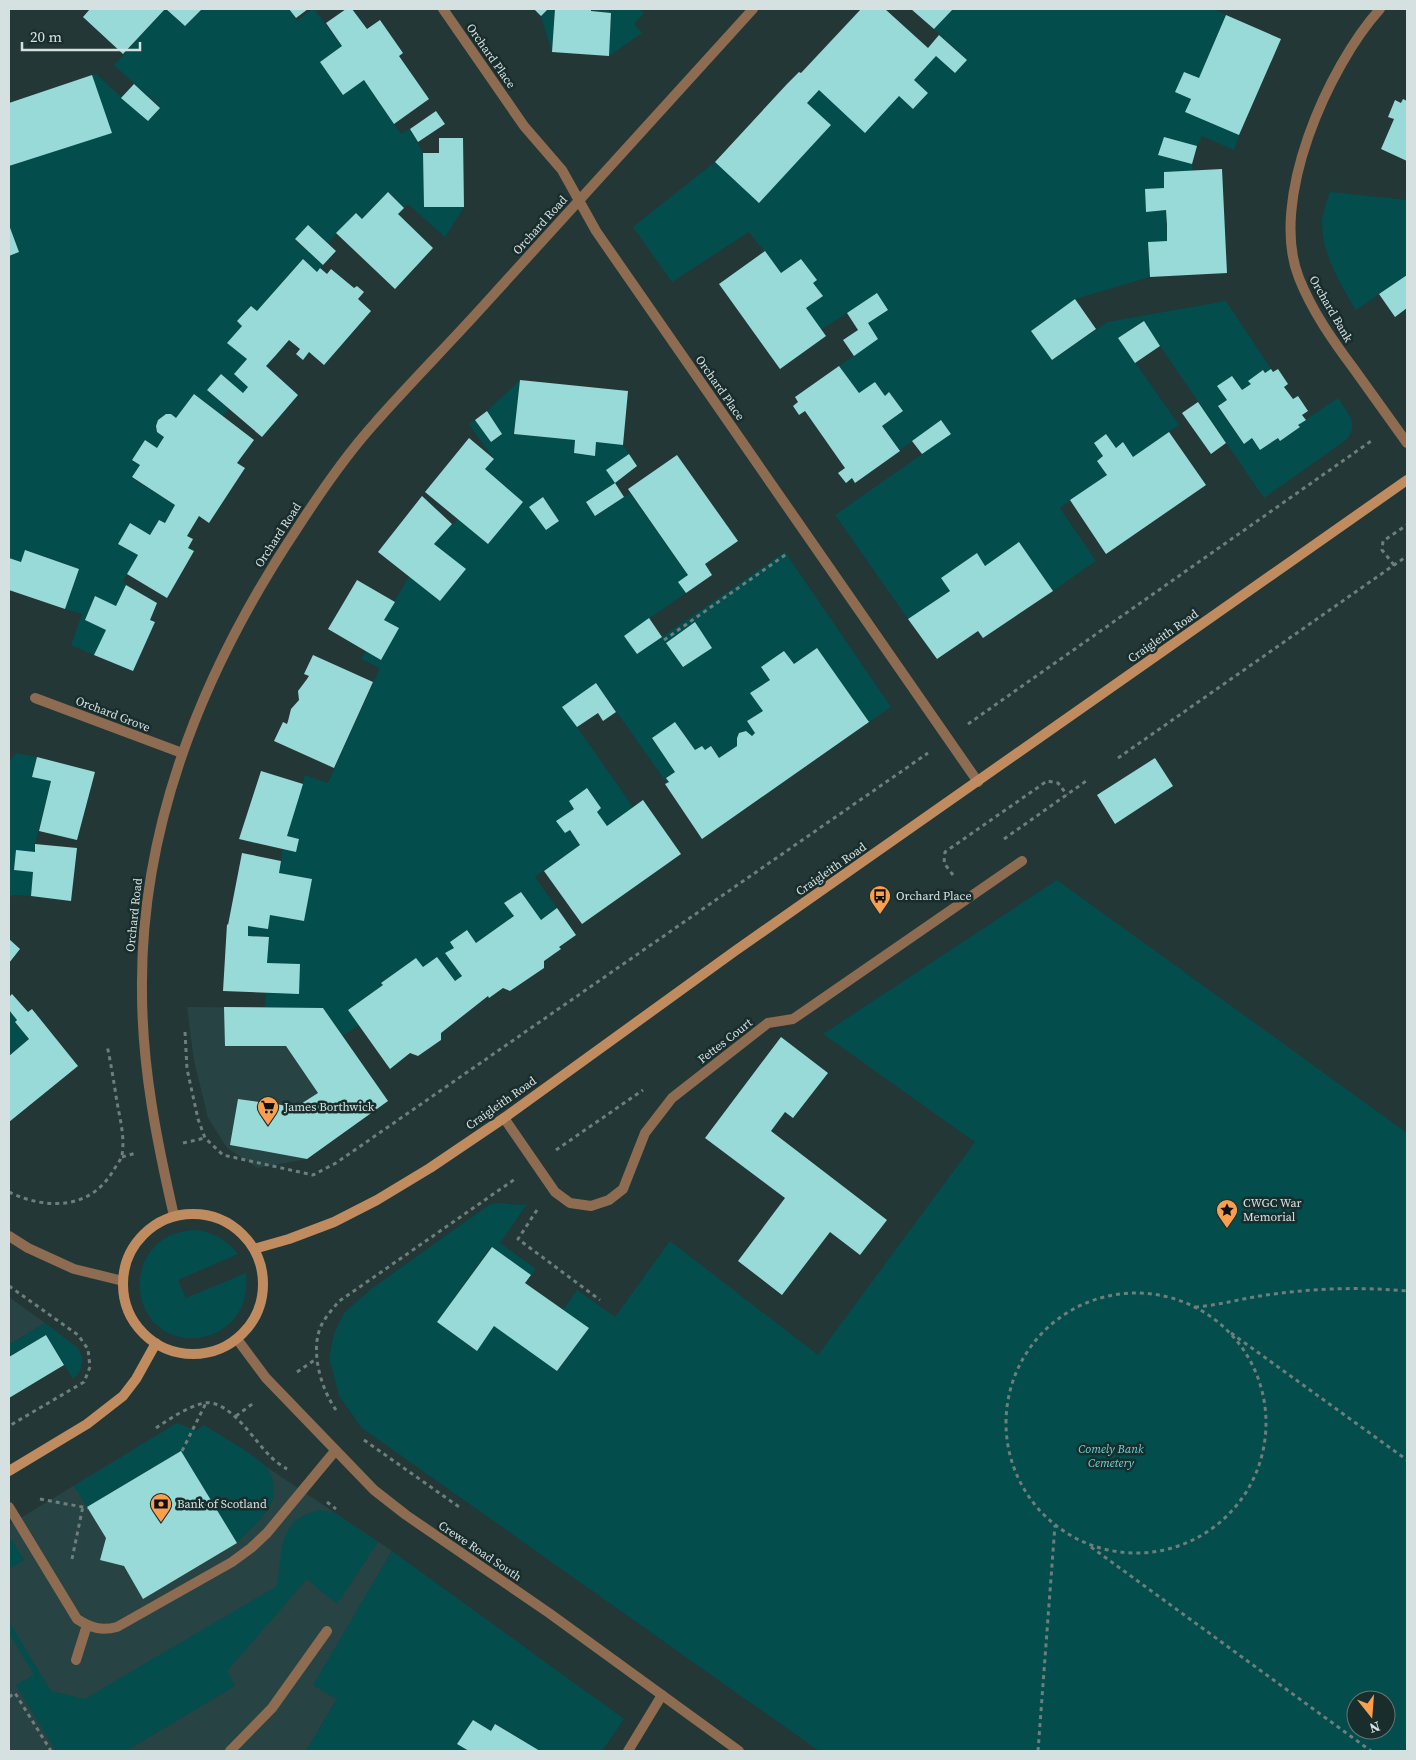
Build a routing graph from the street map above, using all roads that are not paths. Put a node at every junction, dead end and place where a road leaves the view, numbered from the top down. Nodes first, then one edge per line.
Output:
1 (443, 9) edge
2 (753, 9) edge
3 (1380, 9) edge
4 (579, 200) junction
5 (1407, 443) edge
6 (1407, 480) edge
7 (36, 698) dead end
8 (182, 753) junction
9 (978, 782) junction
10 (1022, 861) dead end
11 (504, 1118) junction
12 (174, 1216) junction
13 (9, 1236) edge
14 (254, 1249) junction
15 (124, 1281) junction
16 (237, 1339) junction
17 (156, 1342) junction
18 (335, 1451) junction
19 (9, 1471) edge
20 (9, 1507) edge
21 (87, 1625) junction
22 (326, 1631) dead end
23 (76, 1660) dead end
24 (662, 1695) junction
25 (230, 1751) edge
26 (628, 1751) edge
27 (739, 1751) edge

1 - 4 street, Orchard Place
2 - 4 street, Orchard Road
3 - 5 street, Orchard Bank
4 - 8 street, Orchard Road
4 - 9 street, Orchard Place
6 - 9 main road, Craigleith Road
7 - 8 street, Orchard Grove
8 - 12 street, Orchard Road
9 - 11 main road, Craigleith Road
10 - 11 street, Fettes Court
11 - 14 main road, Craigleith Road
12 - 14 main road
12 - 15 main road
13 - 15 street
14 - 16 main road
15 - 17 main road
16 - 17 main road
16 - 18 street, Crewe Road South
17 - 19 main road
18 - 21 street
18 - 24 street, Crewe Road South
20 - 21 street
21 - 23 street
22 - 25 street
24 - 26 street
24 - 27 street, Crewe Road South

